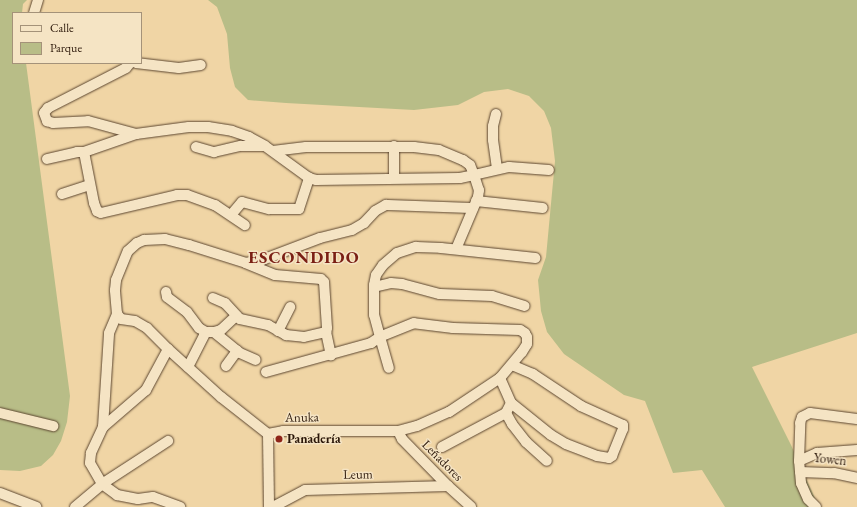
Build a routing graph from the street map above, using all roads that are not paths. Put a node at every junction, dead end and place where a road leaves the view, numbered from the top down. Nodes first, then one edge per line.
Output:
1 (38, 0) edge
2 (34, 12) edge
3 (129, 64) edge
4 (142, 64) edge
5 (201, 66) dead end
6 (496, 114) dead end
7 (136, 134) junction
8 (394, 146) junction
9 (196, 147) dead end
10 (269, 148) junction
11 (84, 152) junction
12 (47, 159) dead end
13 (497, 169) junction
14 (549, 170) dead end
15 (474, 175) junction
16 (309, 178) junction
17 (394, 178) junction
18 (90, 185) junction
19 (62, 194) dead end
20 (475, 205) junction
21 (543, 208) dead end
22 (231, 214) junction
23 (245, 225) dead end
24 (456, 250) junction
25 (535, 258) dead end
26 (246, 262) junction
27 (374, 287) junction
28 (166, 292) dead end
29 (213, 298) dead end
30 (525, 306) dead end
31 (290, 307) dead end
32 (118, 314) junction
33 (236, 316) junction
34 (278, 331) junction
35 (210, 332) junction
36 (326, 332) junction
37 (380, 337) junction
38 (168, 349) junction
39 (237, 351) junction
40 (331, 355) junction
41 (256, 360) dead end
42 (226, 366) dead end
43 (512, 366) junction
44 (188, 367) junction
45 (388, 368) dead end
46 (266, 372) dead end
47 (500, 378) junction
48 (512, 403) junction
49 (0, 413) edge
50 (506, 413) junction
51 (857, 419) edge
52 (53, 426) dead end
53 (103, 427) junction
54 (398, 431) junction
55 (268, 434) junction
56 (168, 441) dead end
57 (442, 447) dead end
58 (857, 450) edge
59 (547, 461) dead end
60 (799, 461) junction
61 (800, 472) junction
62 (857, 478) edge
63 (102, 484) junction
64 (448, 486) junction
65 (0, 493) edge
66 (36, 507) edge
67 (75, 507) edge
68 (180, 507) edge
69 (269, 507) edge
70 (273, 507) edge
71 (471, 507) edge
72 (816, 507) edge

1 - 2 street
3 - 7 street
4 - 5 street
6 - 13 street
7 - 10 street
7 - 11 street
8 - 10 street
8 - 15 street
8 - 17 street
9 - 10 street
10 - 16 street
11 - 12 street
11 - 18 street
13 - 14 street
13 - 15 street
15 - 17 street
15 - 20 street
16 - 17 street
16 - 22 street
18 - 19 street
18 - 22 street
20 - 21 street
20 - 24 street
20 - 26 street
22 - 23 street
24 - 25 street
24 - 27 street
26 - 32 street
26 - 36 street
27 - 30 street
27 - 37 street
28 - 35 street
29 - 33 street
31 - 34 street
32 - 38 street, Anuka
32 - 53 street
33 - 34 street
33 - 35 street
34 - 36 street
35 - 39 street
35 - 44 street
36 - 40 street
37 - 40 street
37 - 43 street, Anuka
37 - 45 street
38 - 44 street, Anuka
38 - 53 street
39 - 41 street
39 - 42 street
40 - 46 street
43 - 47 street, Anuka
43 - 48 street
44 - 55 street, Anuka
47 - 48 street
47 - 54 street, Anuka
48 - 50 street
49 - 52 street
50 - 57 street
50 - 59 street
51 - 60 street
53 - 63 street
54 - 55 street, Anuka
54 - 64 street, Leñadores
55 - 69 street
56 - 63 street
58 - 60 street
60 - 61 street
61 - 62 street, Yowen
61 - 72 street
63 - 67 street
63 - 68 street
64 - 70 street, Leum
64 - 71 street, Leñadores
65 - 66 street

